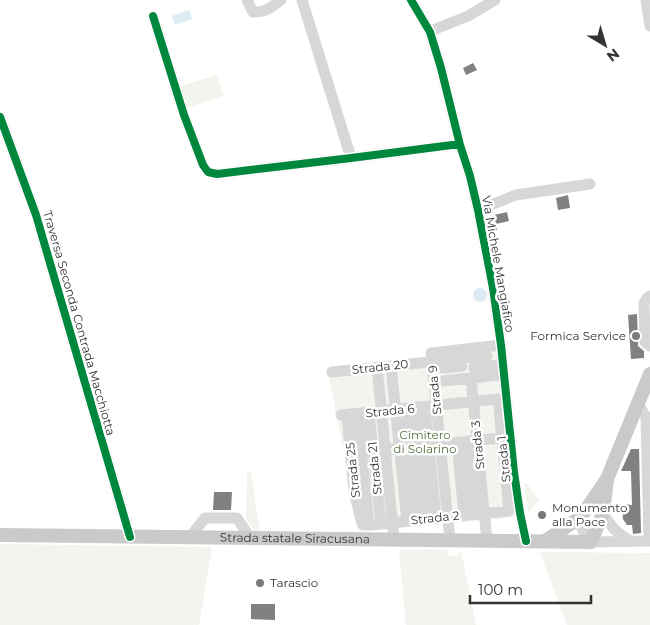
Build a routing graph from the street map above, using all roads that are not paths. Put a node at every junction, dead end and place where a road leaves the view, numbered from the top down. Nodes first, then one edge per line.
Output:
1 (247, 0) edge
2 (282, 0) edge
3 (302, 0) edge
4 (411, 0) edge
5 (495, 0) edge
6 (646, 0) edge
7 (153, 16) dead end
8 (650, 26) edge
9 (430, 32) junction
10 (0, 117) edge
11 (460, 146) junction
12 (351, 158) junction
13 (590, 184) dead end
14 (478, 210) junction
15 (650, 296) edge
16 (501, 344) junction
17 (650, 346) edge
18 (488, 356) dead end
19 (391, 366) junction
20 (377, 367) junction
21 (439, 369) junction
22 (469, 370) junction
23 (499, 370) dead end
24 (332, 372) dead end
25 (650, 374) edge
26 (473, 402) junction
27 (498, 404) joint
28 (638, 404) junction
29 (437, 406) junction
30 (410, 408) junction
31 (382, 411) junction
32 (354, 414) junction
33 (502, 438) junction
34 (467, 441) junction
35 (441, 444) junction
36 (414, 447) junction
37 (386, 450) junction
38 (362, 452) junction
39 (607, 479) junction
40 (509, 511) joint
41 (603, 513) junction
42 (475, 514) junction
43 (448, 517) junction
44 (581, 517) junction
45 (421, 520) junction
46 (393, 522) junction
47 (370, 524) junction
48 (0, 535) edge
49 (130, 537) junction
50 (190, 538) junction
51 (250, 538) junction
52 (394, 539) junction
53 (450, 540) junction
54 (487, 541) junction
55 (526, 541) junction
56 (545, 541) junction
57 (630, 541) junction
58 (650, 541) edge
59 (590, 542) junction

1 - 2 street
3 - 12 street
4 - 9 street, Via Michele Mangiafico
5 - 9 street
6 - 8 street
7 - 12 street
9 - 11 street, Via Michele Mangiafico
10 - 49 street, Traversa Seconda Contrada Macchiotta
11 - 12 street
11 - 14 street, Via Michele Mangiafico
13 - 14 street
14 - 16 street, Via Michele Mangiafico
15 - 17 street
16 - 21 street
16 - 55 street, Via Michele Mangiafico
18 - 22 street, Strada 20
19 - 20 street, Strada 20
19 - 21 street, Strada 20
19 - 30 street
20 - 24 street, Strada 20
20 - 31 street
21 - 22 street
21 - 22 street, Strada 20
21 - 29 street, Strada 9
22 - 23 street
22 - 26 street, Strada 3
25 - 28 main road
26 - 27 street, Strada 6
26 - 29 street, Strada 6
26 - 34 street, Strada 3
27 - 33 street, Strada 1
28 - 39 main road
28 - 58 street
29 - 30 street, Strada 6
29 - 35 street, Strada 9
30 - 31 street, Strada 6
30 - 36 street
30 - 36 street
31 - 32 street, Strada 6
31 - 37 street
32 - 38 street, Strada 21
32 - 38 street, Strada 25
33 - 34 street
33 - 40 street, Strada 1
34 - 35 street
34 - 42 street, Strada 3
34 - 42 street
35 - 36 street
35 - 43 street, Strada 9
36 - 37 street
36 - 45 street
36 - 45 street
37 - 38 street
37 - 46 street
38 - 47 street, Strada 21
38 - 47 street, Strada 25
39 - 41 main road
39 - 44 main road
40 - 42 street, Strada 2
41 - 57 street
41 - 59 main road
42 - 43 street, Strada 2
42 - 54 street
43 - 45 street, Strada 2
43 - 53 street, Strada 9
44 - 56 main road
44 - 59 street
45 - 46 street, Strada 2
46 - 47 street, Strada 2
46 - 52 street
48 - 49 main road, Strada statale Siracusana
49 - 50 main road, Strada statale Siracusana
50 - 51 main road, Strada statale Siracusana
50 - 51 street
51 - 52 main road, Strada statale Siracusana
52 - 53 main road, Strada statale Siracusana
53 - 54 main road, Strada statale Siracusana
54 - 55 main road, Strada statale Siracusana
55 - 56 main road, Strada statale Siracusana
56 - 59 main road, Strada statale Siracusana
57 - 58 street
57 - 59 street

